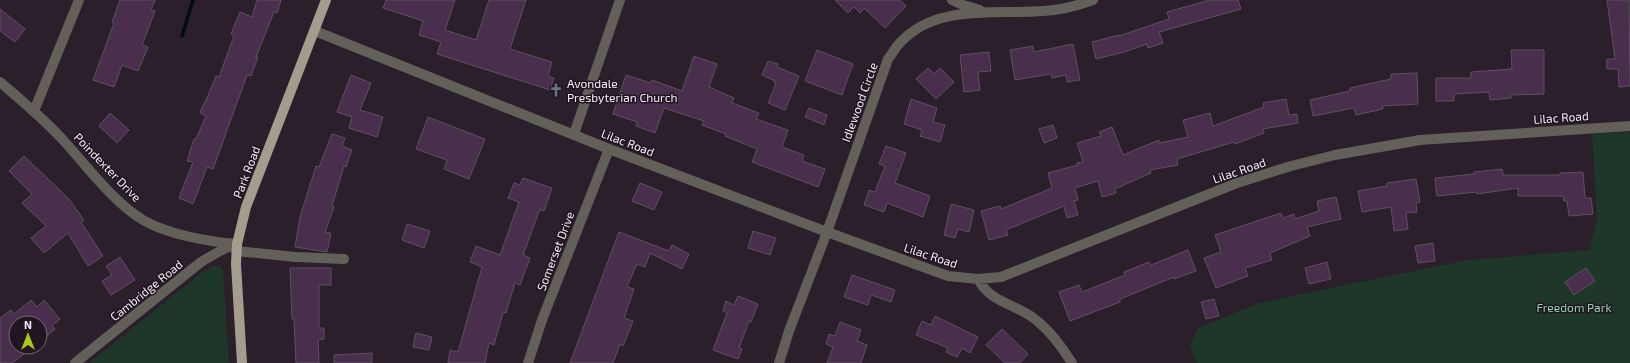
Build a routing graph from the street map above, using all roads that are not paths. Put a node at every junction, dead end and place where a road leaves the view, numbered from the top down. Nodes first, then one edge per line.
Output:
1 (79, 0) edge
2 (326, 0) edge
3 (620, 0) edge
4 (952, 0) edge
5 (1093, 0) edge
6 (992, 12) junction
7 (315, 31) junction
8 (0, 82) edge
9 (34, 111) junction
10 (1630, 126) edge
11 (574, 134) junction
12 (609, 149) junction
13 (827, 232) junction
14 (237, 247) junction
15 (344, 259) dead end
16 (978, 279) junction
17 (75, 363) edge
18 (242, 363) edge
19 (528, 363) edge
20 (778, 363) edge
21 (1072, 363) edge

1 - 9 street
2 - 7 main road, Park Road
3 - 11 street
4 - 6 street
5 - 6 street, Idlewood Circle
6 - 13 street, Idlewood Circle
7 - 11 street, Lilac Road
7 - 14 main road, Park Road
8 - 9 street, Poindexter Drive
9 - 14 street, Poindexter Drive
10 - 16 street, Lilac Road
11 - 12 street, Lilac Road
12 - 13 street, Lilac Road
12 - 19 street, Somerset Drive
13 - 16 street, Lilac Road
13 - 20 street, Idlewood Circle
14 - 15 street, Poindexter Drive
14 - 17 street, Cambridge Road
14 - 18 main road, Park Road
16 - 21 street

